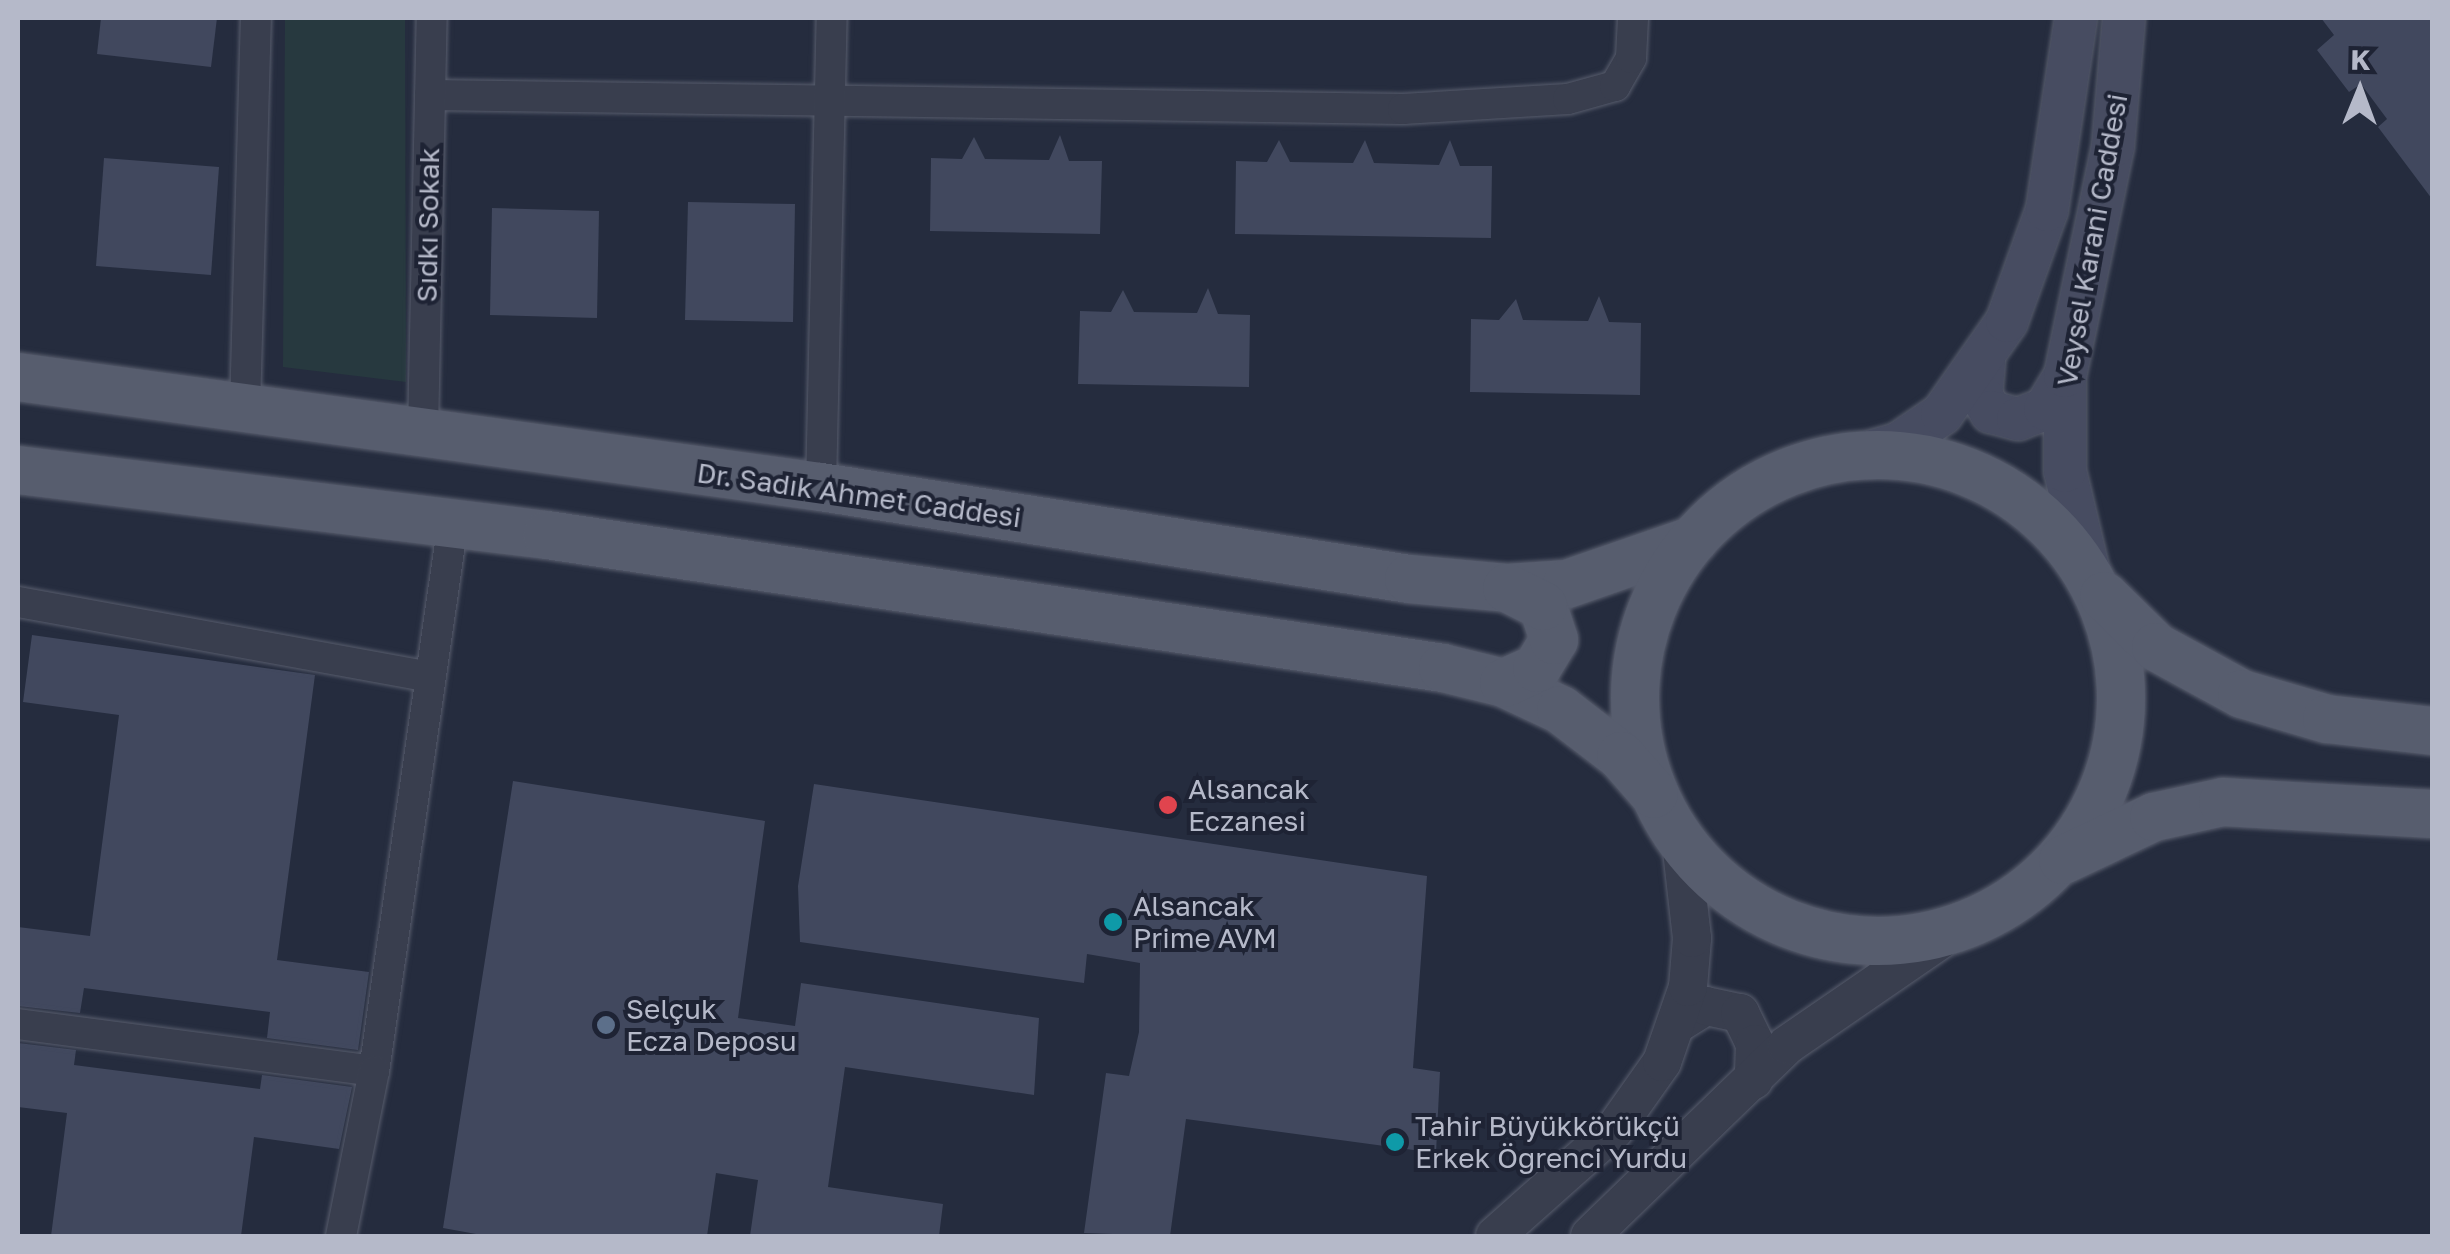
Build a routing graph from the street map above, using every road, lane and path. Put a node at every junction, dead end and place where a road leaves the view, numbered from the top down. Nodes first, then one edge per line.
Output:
1 (256, 18) edge
2 (432, 18) edge
3 (832, 18) edge
4 (1633, 18) edge
5 (2076, 18) edge
6 (2124, 18) edge
7 (430, 95) junction
8 (832, 106) junction
9 (1984, 363) junction
10 (2065, 376) junction
11 (18, 377) edge
12 (245, 408) junction
13 (422, 432) junction
14 (1851, 458) junction
15 (18, 470) edge
16 (822, 488) junction
17 (452, 523) junction
18 (1694, 540) junction
19 (2091, 580) junction
20 (1507, 588) junction
21 (18, 602) edge
22 (425, 676) junction
23 (1504, 683) junction
24 (2432, 731) edge
25 (1654, 794) junction
26 (2432, 814) edge
27 (1682, 841) junction
28 (2056, 864) junction
29 (1959, 927) junction
30 (18, 1024) edge
31 (1677, 1024) junction
32 (374, 1071) junction
33 (1754, 1080) junction
34 (341, 1236) edge
35 (1495, 1236) edge
36 (1590, 1236) edge

1 - 12 street
2 - 7 street, Sıdkı Sokak
3 - 8 street
4 - 8 street
5 - 9 main road, Veysel Karani Caddesi
6 - 10 main road, Veysel Karani Caddesi
7 - 8 street
7 - 13 street, Sıdkı Sokak
8 - 16 street
9 - 10 main road
9 - 14 main road, Veysel Karani Caddesi
10 - 19 main road, Veysel Karani Caddesi
11 - 12 main road, Dr. Sadık Ahmet Caddesi
12 - 13 main road, Dr. Sadık Ahmet Caddesi
13 - 16 main road, Dr. Sadık Ahmet Caddesi
14 - 18 main road
14 - 19 main road
15 - 17 main road
16 - 20 main road, Dr. Sadık Ahmet Caddesi
17 - 22 street
17 - 23 main road
18 - 20 main road, Dr. Sadık Ahmet Caddesi
18 - 25 main road
19 - 24 main road
19 - 28 main road
20 - 23 main road
21 - 22 street
22 - 32 street
23 - 25 main road
25 - 27 main road
26 - 28 main road
27 - 29 main road
27 - 31 street
28 - 29 main road
29 - 33 street
30 - 32 street
31 - 33 street
31 - 35 street
32 - 34 street
33 - 36 street

